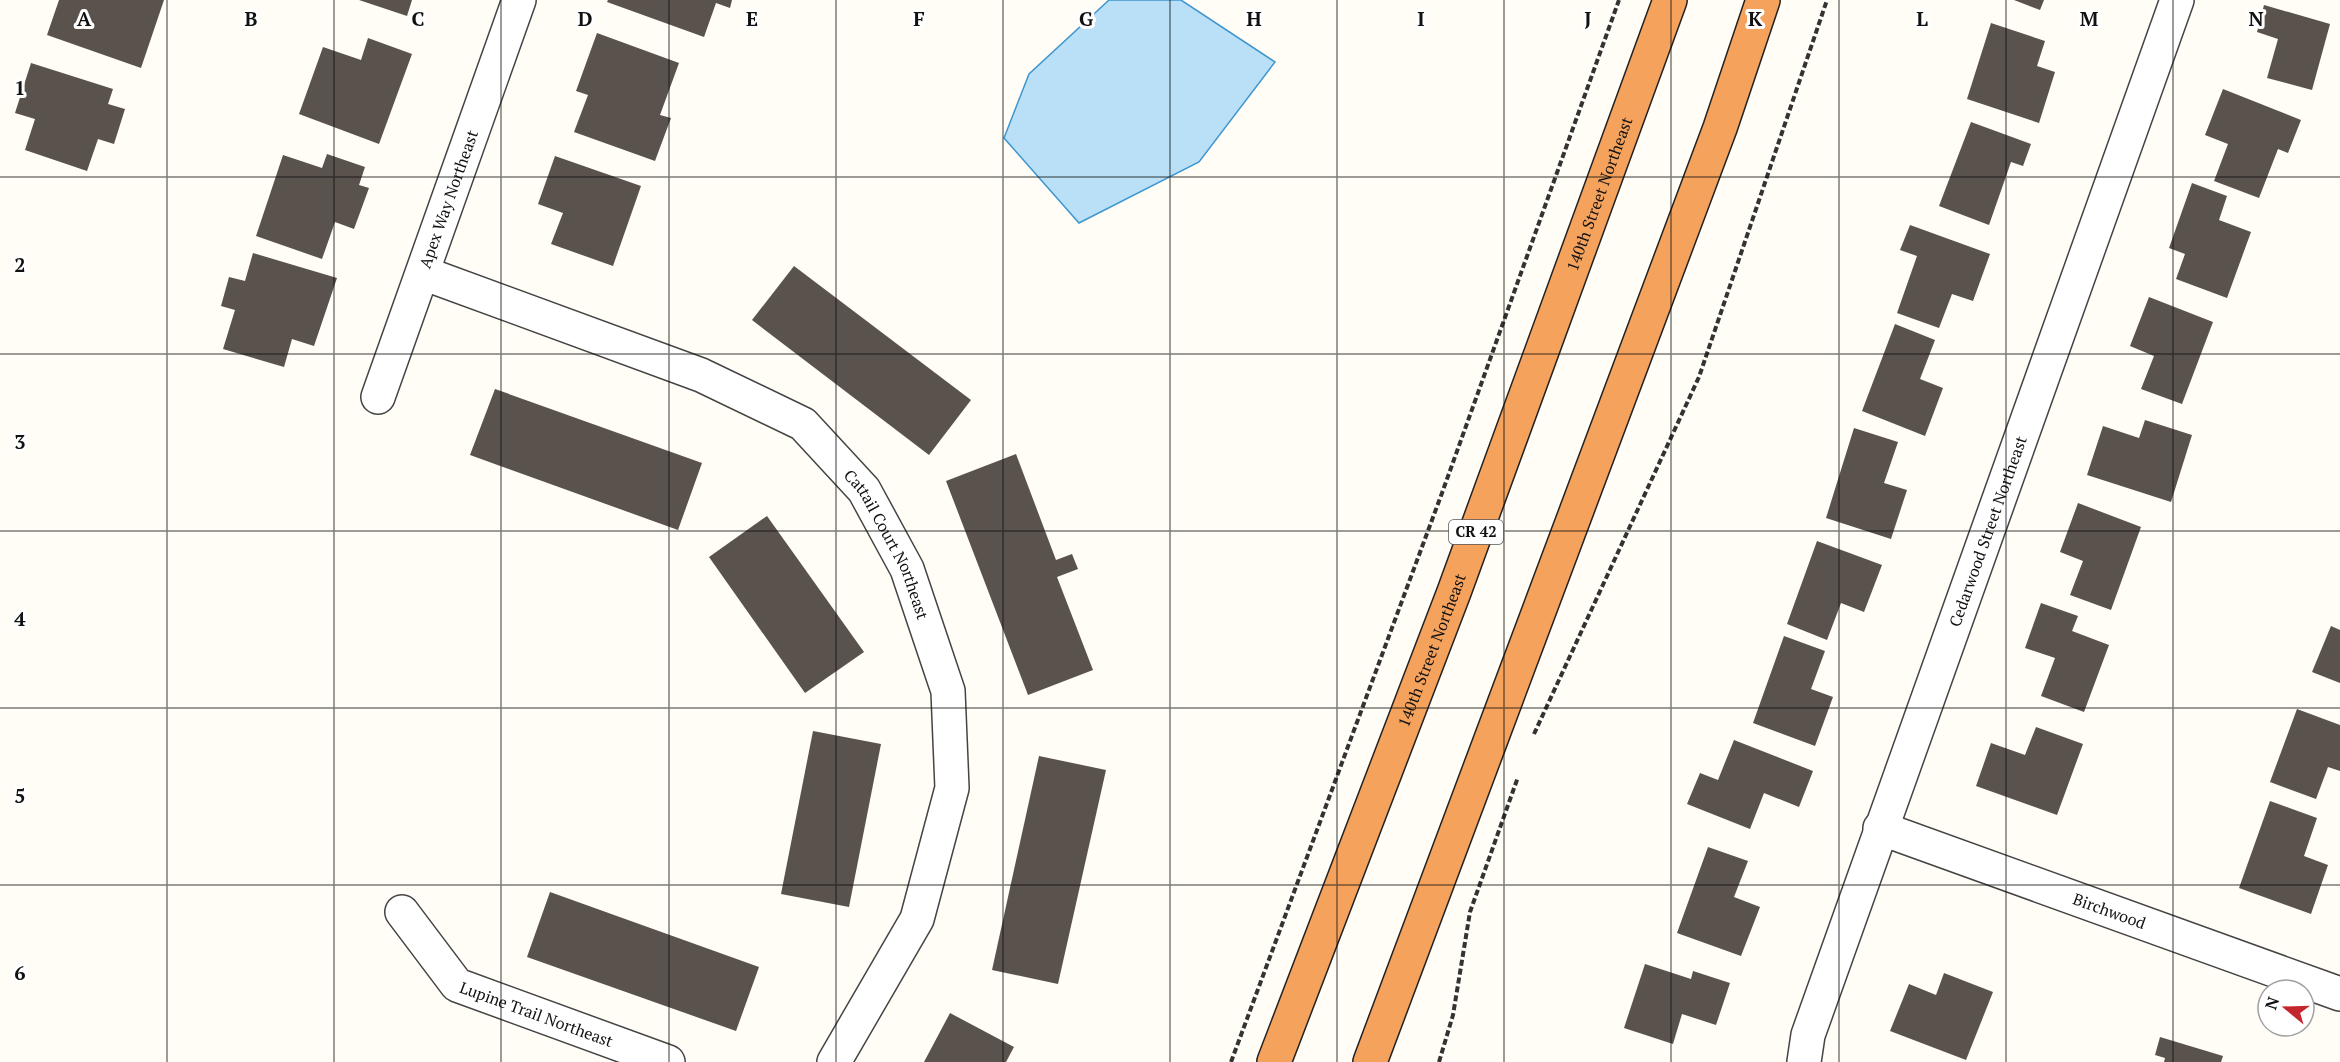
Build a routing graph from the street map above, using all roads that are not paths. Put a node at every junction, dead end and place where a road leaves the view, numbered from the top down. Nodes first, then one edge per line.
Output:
1 (519, 0) edge
2 (1670, 0) edge
3 (1763, 0) edge
4 (2177, 0) edge
5 (423, 273) junction
6 (378, 397) dead end
7 (1880, 828) junction
8 (402, 912) dead end
9 (2340, 994) edge
10 (668, 1062) edge
11 (834, 1062) edge
12 (1274, 1062) edge
13 (1370, 1062) edge
14 (1804, 1062) edge

1 - 5 street, Apex Way Northeast
2 - 12 highway, 140th Street Northeast / CR 42
3 - 13 highway
4 - 7 street, Cedarwood Street Northeast
5 - 6 street, Apex Way Northeast
5 - 11 street, Cattail Court Northeast
7 - 9 street, Birchwood
7 - 14 street, Cedarwood Street Northeast
8 - 10 street, Lupine Trail Northeast

